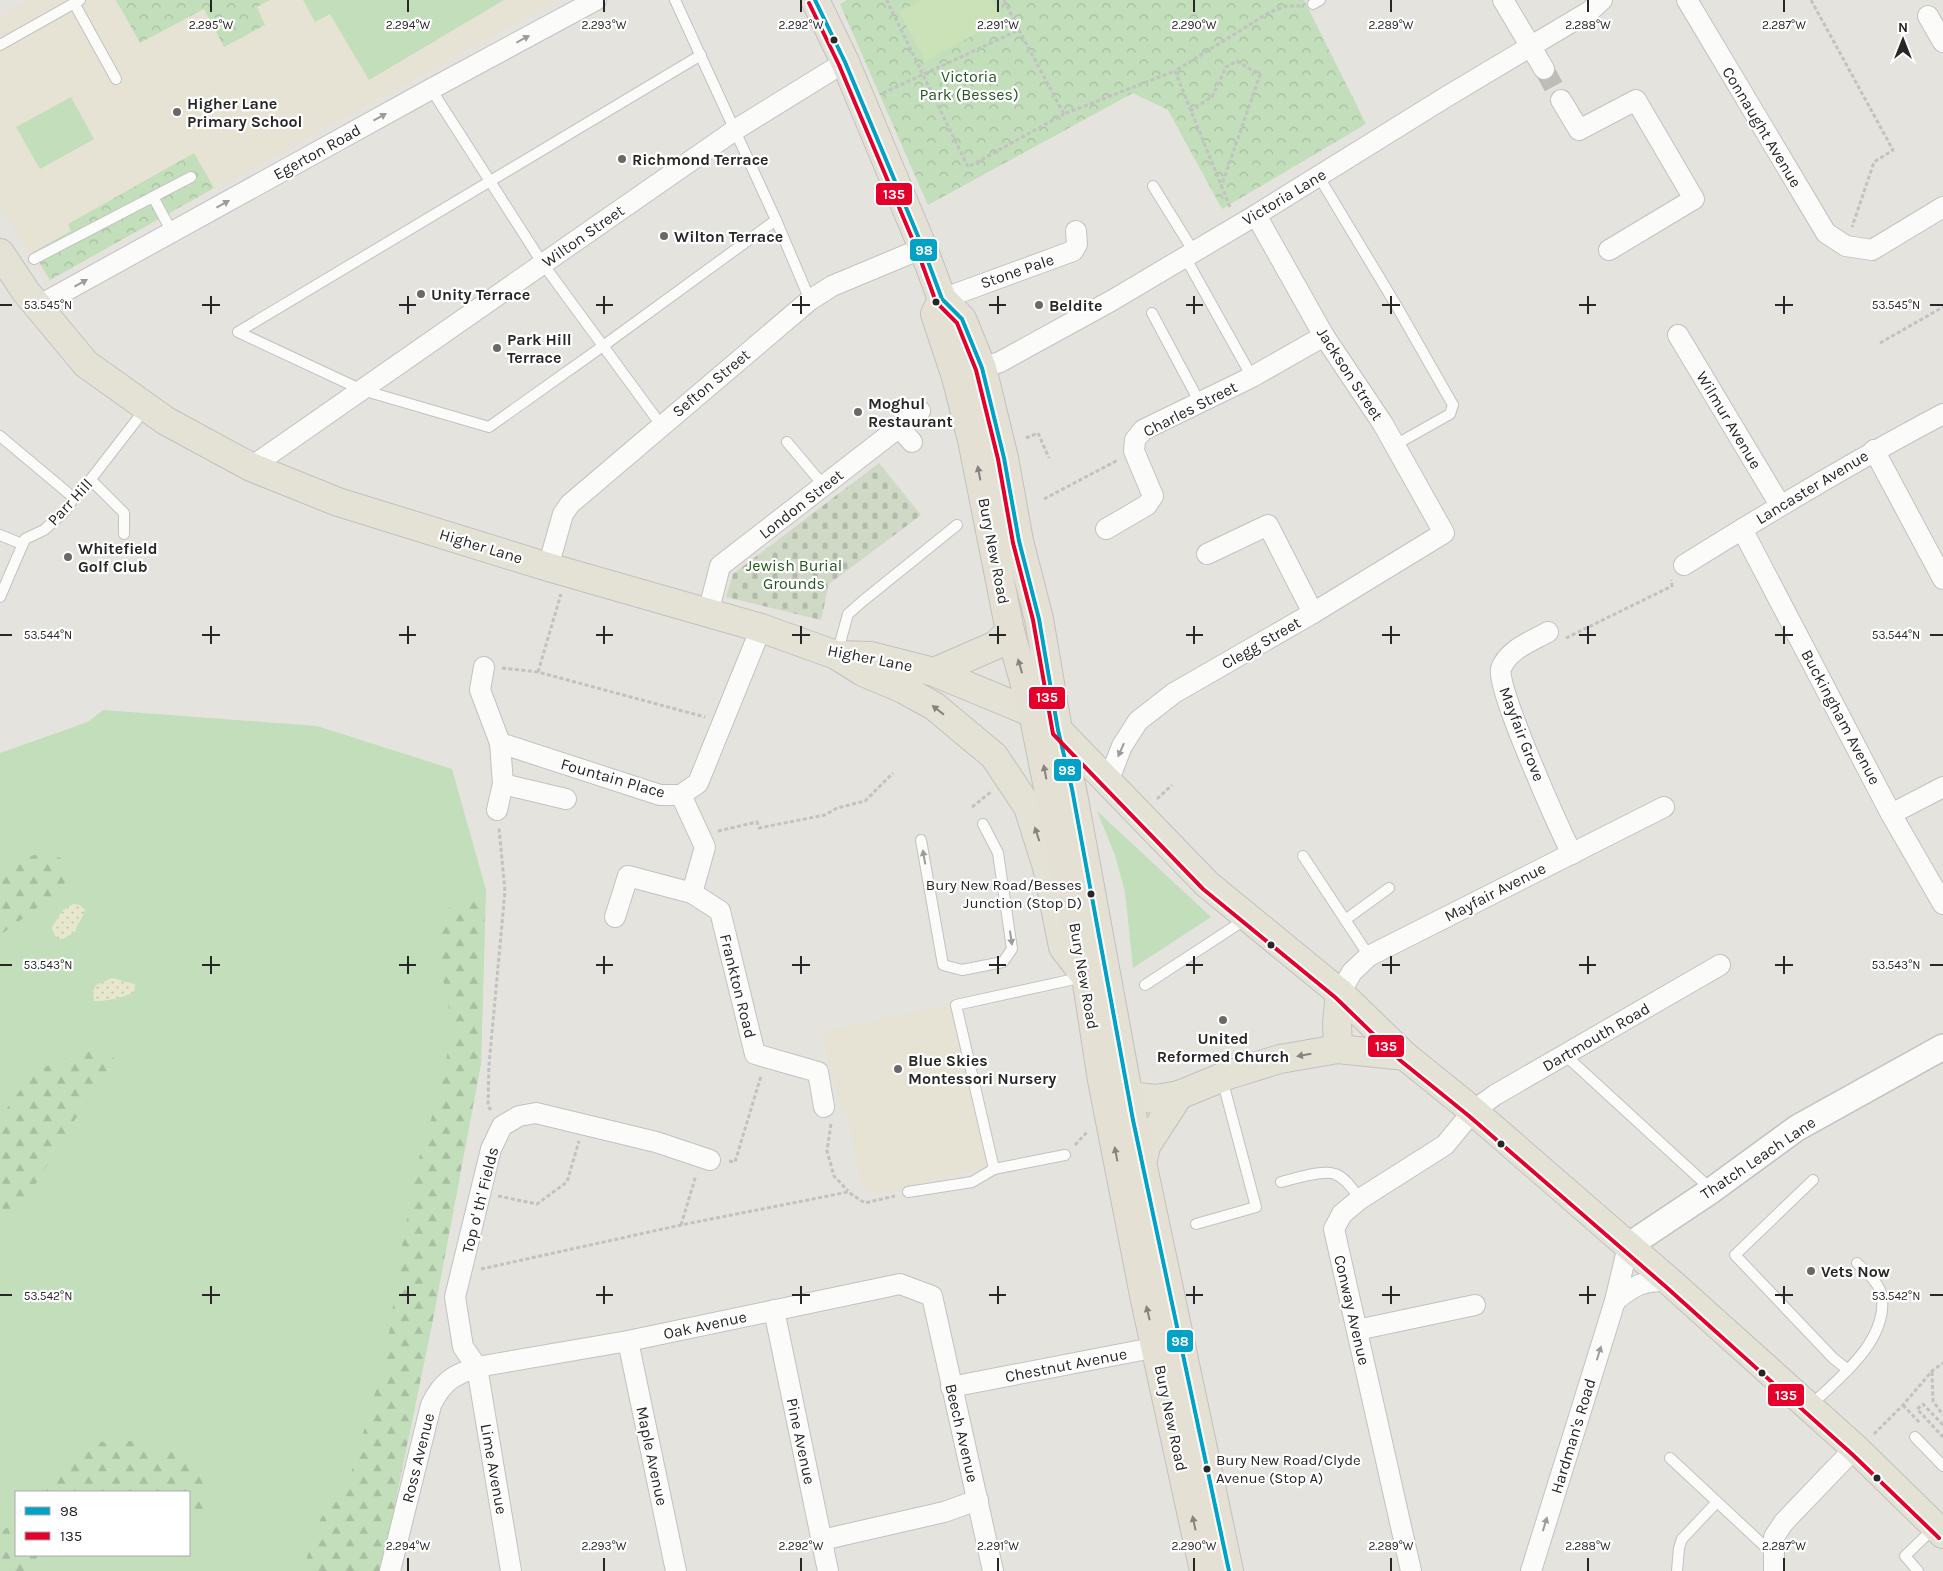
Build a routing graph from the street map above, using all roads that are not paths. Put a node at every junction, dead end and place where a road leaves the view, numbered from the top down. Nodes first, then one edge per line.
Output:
1 (596, 0) edge
2 (675, 0) edge
3 (815, 0) edge
4 (1503, 0) edge
5 (1602, 0) edge
6 (1687, 0) edge
7 (77, 2) edge
8 (1928, 16) dead end
9 (1943, 42) edge
10 (0, 46) edge
11 (1531, 47) junction
12 (700, 55) junction
13 (845, 62) junction
14 (1544, 69) tunnel mouth
15 (116, 79) dead end
16 (431, 89) junction
17 (1561, 100) tunnel mouth
18 (735, 130) junction
19 (191, 177) dead end
20 (1319, 177) junction
21 (490, 181) junction
22 (1153, 186) dead end
23 (153, 197) junction
24 (1943, 207) edge
25 (1256, 215) junction
26 (776, 220) junction
27 (1076, 231) dead end
28 (172, 232) junction
29 (922, 248) junction
30 (1609, 250) dead end
31 (0, 253) edge
32 (1189, 254) junction
33 (34, 259) dead end
34 (543, 264) junction
35 (942, 298) junction
36 (810, 300) junction
37 (38, 306) junction
38 (1152, 313) dead end
39 (1678, 334) dead end
40 (1324, 336) junction
41 (603, 346) junction
42 (982, 368) junction
43 (956, 377) junction
44 (1252, 377) junction
45 (362, 390) junction
46 (1200, 402) junction
47 (147, 407) junction
48 (920, 411) dead end
49 (1943, 414) edge
50 (661, 425) junction
51 (0, 436) edge
52 (787, 442) dead end
53 (1395, 446) junction
54 (1874, 450) junction
55 (251, 467) junction
56 (90, 480) junction
57 (824, 486) junction
58 (74, 498) junction
59 (1780, 505) junction
60 (957, 525) dead end
61 (1106, 529) dead end
62 (1742, 529) junction
63 (1444, 533) joint
64 (124, 534) dead end
65 (0, 535) edge
66 (22, 544) junction
67 (1207, 554) dead end
68 (1684, 565) road end
69 (548, 567) junction
70 (1943, 579) edge
71 (0, 597) edge
72 (708, 613) junction
73 (1313, 613) junction
74 (761, 628) junction
75 (1010, 631) junction
76 (1554, 636) road end
77 (836, 655) junction
78 (484, 667) road end
79 (934, 672) junction
80 (1034, 713) junction
81 (1058, 730) junction
82 (500, 743) junction
83 (1108, 782) junction
84 (503, 784) junction
85 (1943, 787) edge
86 (681, 795) junction
87 (566, 799) dead end
88 (1664, 807) dead end
89 (497, 810) road end
90 (1891, 814) junction
91 (983, 824) dead end
92 (921, 840) dead end
93 (1572, 854) junction
94 (1303, 856) dead end
95 (1389, 888) dead end
96 (692, 894) junction
97 (1943, 904) edge
98 (615, 917) dead end
99 (1247, 918) junction
100 (1345, 920) junction
101 (1369, 956) junction
102 (1720, 965) dead end
103 (1086, 977) junction
104 (1144, 985) dead end
105 (1340, 994) junction
106 (1943, 1047) edge
107 (1338, 1049) junction
108 (1565, 1055) junction
109 (1405, 1056) junction
110 (1222, 1078) junction
111 (1102, 1080) junction
112 (1179, 1095) junction
113 (1128, 1096) junction
114 (824, 1107) road end
115 (1473, 1111) junction
116 (1064, 1155) road end
117 (706, 1159) road end
118 (1142, 1164) junction
119 (994, 1169) junction
120 (1813, 1180) dead end
121 (1281, 1182) dead end
122 (1712, 1190) junction
123 (908, 1192) road end
124 (1360, 1198) junction
125 (1196, 1224) dead end
126 (1628, 1246) junction
127 (1857, 1262) dead end
128 (1669, 1281) junction
129 (932, 1296) joint
130 (1615, 1300) junction
131 (1475, 1305) dead end
132 (774, 1310) junction
133 (1357, 1330) junction
134 (628, 1341) junction
135 (1168, 1345) junction
136 (476, 1366) junction
137 (1848, 1370) junction
138 (951, 1387) junction
139 (1809, 1406) junction
140 (1915, 1437) dead end
141 (1855, 1448) junction
142 (1670, 1458) dead end
143 (1943, 1466) edge
144 (978, 1500) junction
145 (1717, 1502) junction
146 (1939, 1530) edge
147 (822, 1540) junction
148 (1774, 1563) edge
149 (390, 1571) edge
150 (511, 1571) edge
151 (676, 1571) edge
152 (828, 1571) edge
153 (993, 1571) edge
154 (1204, 1571) edge
155 (1229, 1571) edge
156 (1411, 1571) edge
157 (1531, 1571) edge
158 (1677, 1571) edge
159 (1918, 1571) edge

16 -> 1 street, Egerton Road
2 - 12 lane
3 - 13 highway, Bury New Road
4 - 11 street
5 - 11 street, Victoria Lane
6 - 24 street, Connaught Avenue
7 - 10 lane
7 - 15 lane
8 - 9 street
11 - 14 street
11 - 20 street, Victoria Lane
12 - 18 lane
12 - 21 lane
13 - 18 street, Wilton Street
13 - 29 highway, Bury New Road
16 - 21 lane
28 -> 16 street, Egerton Road
17 - 30 street
18 - 26 lane
18 - 34 street, Wilton Street
19 - 23 lane
20 - 25 street, Victoria Lane
20 - 53 lane
21 - 34 lane
21 - 45 lane
22 - 32 lane
23 - 28 lane
23 - 33 lane
25 - 32 street, Victoria Lane
25 - 40 street, Jackson Street
26 - 36 lane
26 - 41 lane
27 - 35 street, Stone Pale
37 -> 28 street, Egerton Road
29 - 35 highway, Bury New Road
29 - 36 street, Sefton Street
31 - 37 main road, Higher Lane
32 - 42 street, Victoria Lane
32 - 44 lane
34 - 41 lane
34 - 45 street, Wilton Street
35 - 42 highway, Bury New Road
35 - 43 highway, Bury New Road
36 - 50 street, Sefton Street
37 - 47 main road, Higher Lane
38 - 46 lane
39 - 59 street, Wilmur Avenue
40 - 44 street, Charles Street
40 - 53 street, Jackson Street
41 - 45 lane
41 - 50 lane
42 - 43 street, Victoria Lane
42 - 81 highway, Bury New Road
75 -> 43 highway, Bury New Road
44 - 46 street, Charles Street
45 - 55 street, Wilton Street
46 - 61 street, Charles Street
47 - 55 main road, Higher Lane
47 - 56 lane, Parr Hill
48 - 57 street, London Street
49 - 54 street, Lancaster Avenue
50 - 69 street, Sefton Street
51 - 58 lane
52 - 57 lane
53 - 63 street, Jackson Street
54 - 59 street, Lancaster Avenue
54 - 70 street
55 - 69 main road, Higher Lane
56 - 58 lane, Parr Hill
56 - 64 lane
57 - 72 street, London Street
58 - 66 lane, Parr Hill
59 - 62 street, Lancaster Avenue
60 - 77 lane
62 - 68 street, Lancaster Avenue
62 - 90 street, Buckingham Avenue
63 - 73 street, Clegg Street
65 - 66 lane
66 - 71 lane
67 - 73 street
69 - 72 main road, Higher Lane
72 - 74 main road, Higher Lane
73 -> 83 street, Clegg Street
74 - 77 main road, Higher Lane
74 - 86 street, Fountain Place
75 - 79 main road
80 -> 75 highway, Bury New Road
76 - 93 street, Mayfair Grove
77 - 79 main road, Higher Lane
103 -> 77 main road
78 - 82 street
79 - 80 main road, Higher Lane
80 - 81 main road, Higher Lane
103 -> 80 highway, Bury New Road
81 - 83 main road, Higher Lane
81 - 113 highway, Bury New Road
82 - 84 street
82 - 86 street, Fountain Place
83 - 99 main road, Higher Lane
84 - 87 street
84 - 89 street
85 - 90 street
86 - 96 street
88 - 93 street, Mayfair Avenue
90 - 97 street, Buckingham Avenue
91 -> 92 lane
93 - 101 street, Mayfair Avenue
94 - 100 lane
95 - 100 lane
96 - 98 street, Frankton Road
96 - 114 street, Frankton Road
99 - 104 lane
99 - 105 main road, Higher Lane
100 - 101 lane
101 - 105 street, Mayfair Avenue
102 - 108 street, Dartmouth Road
103 - 111 highway, Bury New Road
103 - 119 lane
105 - 107 main road
105 - 109 main road, Higher Lane
106 - 122 street, Thatch Leach Lane
107 - 109 main road
107 -> 110 main road
108 - 115 street, Dartmouth Road
108 - 122 lane
109 - 115 main road, Higher Lane
110 - 112 main road
110 - 125 lane
111 - 113 main road
135 -> 111 highway, Bury New Road
112 - 113 main road
112 - 118 main road
113 - 118 highway, Bury New Road
115 - 124 street, Conway Avenue
115 - 126 main road, Higher Lane
116 - 119 lane
117 - 136 street, Top o' th' Fields
118 - 135 highway, Bury New Road
119 - 123 lane
120 - 137 lane
121 - 124 lane
122 - 126 street, Thatch Leach Lane
124 - 133 street, Conway Avenue
126 - 128 main road, Higher Lane
126 - 130 street, Hardman's Road
127 - 137 lane
128 - 130 street
128 - 139 main road, Higher Lane
129 - 132 street, Oak Avenue
129 - 138 street, Beech Avenue
157 -> 130 street, Hardman's Road
131 - 133 street
132 - 134 street, Oak Avenue
132 - 147 street, Pine Avenue
133 - 156 street, Conway Avenue
134 - 136 street, Oak Avenue
134 - 151 street, Maple Avenue
135 - 138 street, Chestnut Avenue
154 -> 135 highway, Bury New Road
135 - 155 highway, Bury New Road
136 - 149 street, Ross Avenue
136 - 150 street, Lime Avenue
137 - 139 lane
138 - 144 street, Beech Avenue
139 - 141 main road, Higher Lane
140 - 143 lane
141 - 146 main road, Higher Lane
141 - 148 street
142 - 145 lane
144 - 147 street
144 - 153 street, Beech Avenue
145 - 148 lane
145 - 158 lane
146 - 159 lane
147 - 152 street, Pine Avenue

